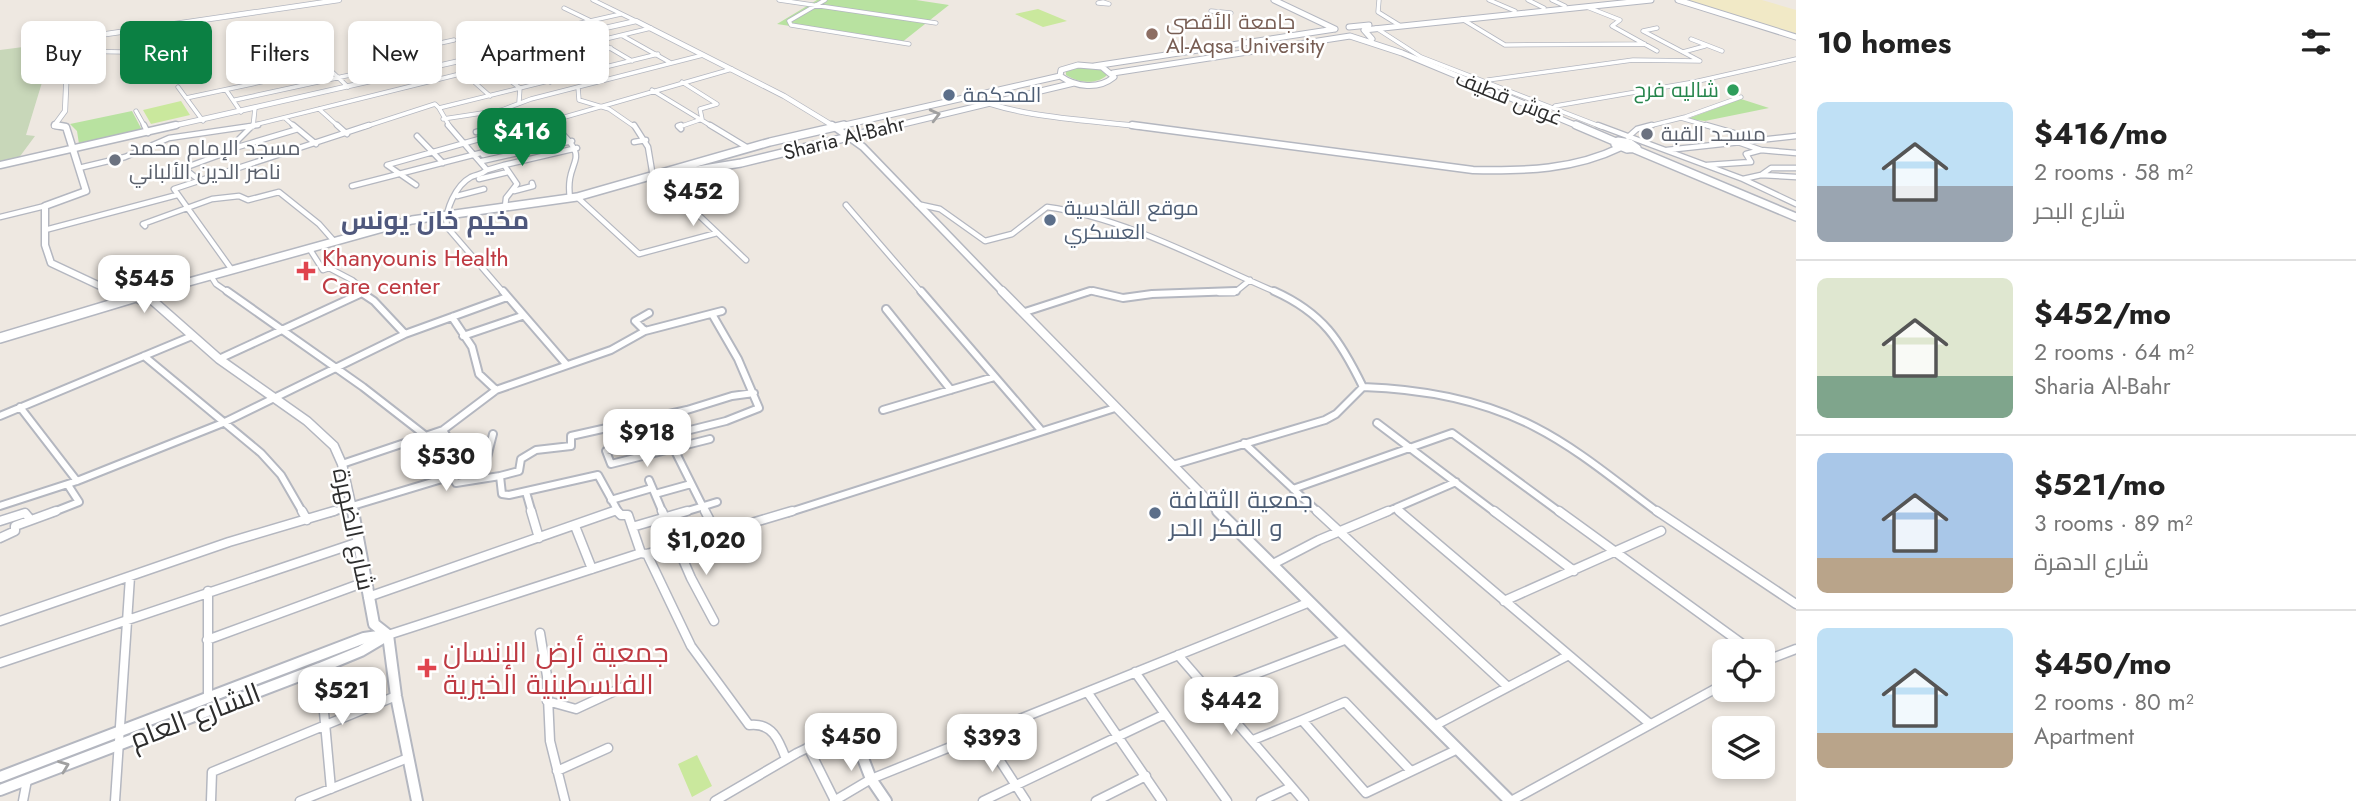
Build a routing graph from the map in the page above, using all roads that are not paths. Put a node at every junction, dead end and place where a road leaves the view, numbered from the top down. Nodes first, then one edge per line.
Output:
1 (339, 0) edge
2 (593, 0) edge
3 (779, 0) edge
4 (825, 0) edge
5 (1274, 0) edge
6 (1379, 0) edge
7 (1489, 0) edge
8 (1528, 0) edge
9 (1552, 0) edge
10 (1625, 0) edge
11 (1651, 0) edge
12 (1678, 0) edge
13 (816, 5) junction
14 (1565, 6) junction
15 (1587, 7) junction
16 (564, 8) dead end
17 (1544, 8) junction
18 (1211, 10) dead end
19 (1298, 10) junction
20 (1515, 10) junction
21 (1231, 13) dead end
22 (621, 14) junction
23 (1462, 19) junction
24 (591, 21) joint
25 (636, 21) junction
26 (936, 23) dead end
27 (1397, 24) junction
28 (609, 27) edge
29 (1348, 27) junction
30 (1376, 28) junction
31 (1657, 28) dead end
32 (652, 29) junction
33 (1335, 29) junction
34 (1363, 32) junction
35 (106, 34) edge
36 (622, 36) junction
37 (1350, 36) junction
38 (1796, 37) edge
39 (609, 39) edge
40 (1691, 39) dead end
41 (454, 40) dead end
42 (442, 43) edge
43 (1242, 43) junction
44 (909, 44) dead end
45 (1645, 44) junction
46 (1707, 46) junction
47 (611, 48) edge
48 (1258, 49) junction
49 (1657, 51) dead end
50 (1722, 51) dead end
51 (1683, 52) junction
52 (1402, 53) junction
53 (657, 54) junction
54 (703, 55) junction
55 (1796, 59) edge
56 (632, 61) junction
57 (456, 63) edge
58 (671, 63) junction
59 (444, 65) joint
60 (609, 66) edge
61 (1094, 66) junction
62 (732, 69) junction
63 (334, 74) edge
64 (1113, 74) junction
65 (348, 75) edge
66 (609, 76) edge
67 (1060, 76) junction
68 (338, 78) junction
69 (612, 78) junction
70 (1486, 81) junction
71 (682, 82) junction
72 (1074, 83) junction
73 (65, 84) edge
74 (253, 84) edge
75 (514, 84) edge
76 (540, 84) edge
77 (304, 85) joint
78 (178, 87) dead end
79 (348, 87) junction
80 (578, 87) junction
81 (520, 88) junction
82 (226, 90) junction
83 (652, 90) junction
84 (489, 96) junction
85 (970, 96) junction
86 (1741, 97) dead end
87 (186, 98) junction
88 (531, 99) junction
89 (235, 100) junction
90 (985, 103) junction
91 (604, 104) junction
92 (1553, 107) junction
93 (255, 108) junction
94 (439, 108) junction
95 (319, 109) junction
96 (136, 111) dead end
97 (241, 112) junction
98 (702, 118) junction
99 (1681, 118) junction
100 (286, 119) junction
101 (443, 119) junction
102 (203, 121) junction
103 (548, 121) junction
104 (253, 127) junction
105 (835, 128) junction
106 (166, 129) junction
107 (298, 129) junction
108 (681, 129) dead end
109 (476, 132) dead end
110 (504, 132) junction
111 (562, 132) junction
112 (148, 133) junction
113 (348, 134) junction
114 (417, 136) dead end
115 (849, 136) junction
116 (1796, 136) edge
117 (169, 138) junction
118 (1757, 139) junction
119 (646, 140) junction
120 (572, 141) junction
121 (634, 142) dead end
122 (1736, 142) junction
123 (462, 143) junction
124 (1632, 143) junction
125 (316, 144) junction
126 (556, 145) junction
127 (1619, 145) junction
128 (577, 148) junction
129 (748, 148) junction
130 (231, 149) junction
131 (72, 150) junction
132 (1665, 150) junction
133 (1761, 150) junction
134 (434, 151) junction
135 (1796, 153) edge
136 (476, 156) junction
137 (482, 161) junction
138 (443, 163) junction
139 (0, 165) edge
140 (1705, 165) junction
141 (504, 166) junction
142 (79, 168) junction
143 (1796, 168) edge
144 (487, 170) junction
145 (508, 172) junction
146 (401, 173) junction
147 (1761, 175) junction
148 (653, 177) junction
149 (1796, 177) edge
150 (1743, 179) junction
151 (199, 180) junction
152 (468, 181) junction
153 (531, 183) dead end
154 (668, 183) dead end
155 (416, 185) dead end
156 (352, 186) dead end
157 (484, 189) dead end
158 (512, 191) junction
159 (177, 195) junction
160 (457, 196) junction
161 (573, 197) junction
162 (1789, 201) junction
163 (1796, 202) edge
164 (917, 204) junction
165 (846, 205) dead end
166 (1768, 205) junction
167 (45, 206) junction
168 (184, 207) junction
169 (505, 207) junction
170 (445, 216) junction
171 (0, 217) edge
172 (1796, 217) edge
173 (145, 226) dead end
174 (45, 230) junction
175 (717, 233) junction
176 (334, 241) junction
177 (310, 250) junction
178 (746, 260) dead end
179 (232, 270) junction
180 (212, 277) junction
181 (1250, 280) junction
182 (362, 293) junction
183 (117, 294) junction
184 (147, 296) junction
185 (507, 297) junction
186 (100, 307) junction
187 (886, 309) dead end
188 (722, 311) dead end
189 (1025, 312) junction
190 (649, 313) dead end
191 (712, 314) junction
192 (522, 316) junction
193 (452, 317) junction
194 (282, 330) junction
195 (645, 331) junction
196 (405, 334) junction
197 (192, 336) junction
198 (463, 336) junction
199 (0, 340) edge
200 (144, 356) junction
201 (219, 359) junction
202 (566, 364) junction
203 (336, 368) junction
204 (994, 377) junction
205 (1363, 387) junction
206 (496, 390) junction
207 (951, 390) junction
208 (754, 393) junction
209 (274, 399) junction
210 (20, 407) junction
211 (1115, 408) junction
212 (883, 410) dead end
213 (0, 416) edge
214 (223, 423) junction
215 (1377, 423) dead end
216 (1040, 429) dead end
217 (443, 430) junction
218 (493, 434) dead end
219 (426, 436) junction
220 (668, 438) junction
221 (710, 439) dead end
222 (1244, 443) junction
223 (672, 448) junction
224 (1410, 448) junction
225 (342, 464) junction
226 (1173, 465) junction
227 (452, 476) junction
228 (500, 476) junction
229 (482, 477) junction
230 (78, 481) junction
231 (1456, 482) junction
232 (691, 484) junction
233 (68, 485) junction
234 (652, 487) junction
235 (1293, 489) junction
236 (526, 492) junction
237 (611, 500) junction
238 (717, 502) dead end
239 (0, 506) edge
240 (352, 506) junction
241 (703, 506) junction
242 (1396, 508) junction
243 (616, 510) junction
244 (664, 517) junction
245 (30, 519) junction
246 (307, 520) junction
247 (0, 521) edge
248 (575, 526) junction
249 (632, 527) junction
250 (1339, 531) junction
251 (1661, 531) dead end
252 (716, 532) junction
253 (0, 538) edge
254 (539, 538) junction
255 (359, 542) junction
256 (676, 545) junction
257 (1616, 552) junction
258 (644, 554) junction
259 (1273, 564) junction
260 (592, 569) junction
261 (1574, 571) junction
262 (131, 577) junction
263 (365, 582) junction
264 (208, 591) junction
265 (368, 597) junction
266 (1311, 601) junction
267 (1504, 601) junction
268 (1796, 604) edge
269 (127, 620) junction
270 (0, 621) edge
271 (714, 621) dead end
272 (540, 633) dead end
273 (388, 635) junction
274 (1347, 639) junction
275 (1736, 639) edge
276 (207, 640) junction
277 (1796, 649) edge
278 (1178, 655) junction
279 (1567, 656) dead end
280 (1775, 656) edge
281 (0, 663) edge
282 (320, 668) junction
283 (1135, 672) junction
284 (632, 683) dead end
285 (1508, 687) junction
286 (1712, 690) edge
287 (1211, 691) junction
288 (1088, 693) junction
289 (396, 696) junction
290 (208, 699) junction
291 (547, 701) junction
292 (1163, 715) junction
293 (1302, 720) junction
294 (327, 724) junction
295 (1650, 724) junction
296 (1436, 725) junction
297 (851, 727) joint
298 (982, 733) junction
299 (1120, 737) junction
300 (120, 739) junction
301 (1253, 740) junction
302 (808, 747) junction
303 (608, 748) dead end
304 (1460, 748) junction
305 (408, 758) junction
306 (786, 759) junction
307 (1409, 770) junction
308 (557, 771) junction
309 (1146, 776) junction
310 (0, 777) edge
311 (871, 779) junction
312 (27, 780) junction
313 (1016, 783) junction
314 (1291, 787) junction
315 (331, 789) junction
316 (0, 790) edge
317 (23, 801) edge
318 (115, 801) edge
319 (211, 801) edge
320 (300, 801) edge
321 (417, 801) edge
322 (565, 801) edge
323 (715, 801) edge
324 (834, 801) edge
325 (886, 801) edge
326 (983, 801) edge
327 (1026, 801) edge
328 (1096, 801) edge
329 (1162, 801) edge
330 (1227, 801) edge
331 (1261, 801) edge
332 (1304, 801) edge
333 (1511, 801) edge

1 - 35 street
2 - 22 street
3 - 13 street
4 - 13 street
5 - 19 main road
6 - 27 street
7 - 20 street
8 - 17 street
9 - 14 street
10 - 14 main road
11 - 15 main road
12 - 38 main road
13 - 26 street
13 - 44 street
14 - 17 main road
15 - 23 main road
15 - 45 street
16 - 24 street
17 - 20 main road
18 - 21 street
19 - 29 main road
19 - 33 main road
20 - 27 main road
22 - 24 street
22 - 25 street
23 - 27 main road
23 - 45 street
25 - 28 street
25 - 32 street
27 - 29 main road, Sharia Al-Bahr
27 - 30 main road, Sharia Al-Bahr
29 - 33 main road, Sharia Al-Bahr
29 - 34 main road, غوش قطيف
30 - 34 main road, Sharia Al-Bahr
30 - 70 street
31 - 51 street
32 - 36 street
32 - 54 street
33 - 37 main road, غوش قطيف
33 - 43 main road, Sharia Al-Bahr
34 - 37 main road, Sharia Al-Bahr
34 - 52 main road, غوش قطيف
36 - 39 street
36 - 53 street
37 - 48 main road, Sharia Al-Bahr
37 - 52 main road, غوش قطيف
40 - 46 street
41 - 42 street
43 - 48 main road
43 - 61 main road, Sharia Al-Bahr
45 - 49 street
46 - 50 street
46 - 51 street
47 - 56 street
48 - 64 main road, Sharia Al-Bahr
51 - 70 street
52 - 127 main road, غوش قطيف
53 - 56 street
53 - 58 street
54 - 58 street
54 - 62 street
55 - 92 street
56 - 60 street
57 - 59 street
58 - 69 street
59 - 79 street
61 - 64 main road
61 - 67 main road, Sharia Al-Bahr
62 - 71 street
62 - 105 street
63 - 68 street
64 - 72 main road, Sharia Al-Bahr
65 - 68 street
66 - 69 street
67 - 72 main road
67 - 85 main road, Sharia Al-Bahr
68 - 77 street
68 - 79 street
69 - 80 street
70 - 92 street
71 - 83 street
71 - 98 street
72 - 90 main road, Sharia Al-Bahr
73 - 131 street
74 - 82 street
75 - 81 street
76 - 81 street
77 - 89 street
78 - 87 street
79 - 93 street
80 - 88 street
80 - 91 street
81 - 84 street
81 - 88 street
82 - 87 street
82 - 89 street
83 - 91 street
83 - 98 street
84 - 94 street
84 - 95 street
85 - 90 street
85 - 105 main road, Sharia Al-Bahr
86 - 99 street
87 - 102 street
88 - 101 street
89 - 97 street
115 -> 90 main road, Sharia Al-Bahr
90 - 127 street
91 - 103 street
91 - 119 street
92 - 124 street
93 - 97 street
93 - 104 street
94 - 101 street
94 - 113 street
95 - 100 street
95 - 113 street
96 - 112 street
97 - 102 street
98 - 108 street
98 - 129 street
99 - 118 street
99 - 124 street
100 - 104 street
100 - 107 street
101 - 123 street
102 - 106 street
103 - 110 street
103 - 111 street
104 - 117 street
104 - 130 street
105 - 115 street
105 - 129 main road, Sharia Al-Bahr
106 - 112 street
106 - 117 street
107 - 125 street
107 - 130 street
109 - 110 street
110 - 123 street
111 - 120 street
111 - 136 street
112 - 131 street
113 - 125 street
114 - 134 street
115 - 148 main road, Sharia Al-Bahr
115 - 164 street
116 - 118 street
117 - 142 street
118 - 122 street
119 - 121 street
119 - 148 street
120 - 126 street
120 - 128 street
122 - 132 street
122 - 133 street
123 - 134 street
123 - 136 street
124 - 127 main road, غوش قطيف
124 - 132 street
124 - 166 main road
125 - 151 street
126 - 136 street
126 - 137 street
128 - 141 street
128 - 161 street
129 - 148 main road, Sharia Al-Bahr
130 - 151 street
131 - 139 street
131 - 142 street
132 - 140 street
133 - 135 street
133 - 140 street
134 - 138 street
134 - 146 street
136 - 137 street
136 - 138 street
137 - 144 street
138 - 146 street
140 - 150 street
141 - 144 street
141 - 145 street
142 - 167 street
143 - 147 street
144 - 152 street
145 - 152 street
145 - 158 street
146 - 155 street
146 - 156 street
147 - 149 street
147 - 150 street
148 - 161 main road
150 - 162 street
151 - 159 street
152 - 160 street
153 - 158 street
154 - 175 street
157 - 160 street
158 - 169 street
159 - 168 street
159 - 174 street
160 - 170 street
161 - 169 main road
161 - 175 street
162 - 163 street
162 - 166 street
164 - 181 street
164 - 189 street
165 - 204 street
166 - 172 main road
167 - 171 street
167 - 174 street
168 - 173 street
168 - 176 street
168 - 179 street
169 - 170 main road
170 - 176 main road
170 - 177 main road
170 - 185 street
174 - 183 street
175 - 178 street
176 - 177 main road
177 - 179 main road
177 - 180 main road
177 - 182 street
179 - 180 main road
180 - 184 main road
180 - 194 street
181 - 189 street
181 - 205 street
182 - 194 street
182 - 196 street
183 - 184 street
183 - 186 street
184 - 186 main road
184 - 197 street, شارع الضهرة
184 - 199 main road
185 - 192 street
185 - 193 street
186 - 199 main road
187 - 207 street
188 - 191 street
189 - 211 street
190 - 195 street
191 - 195 street
191 - 208 street
192 - 198 street
192 - 202 street
193 - 196 street
193 - 198 street
194 - 201 street
194 - 203 street
195 - 202 street
196 - 203 street
197 - 200 street
197 - 201 street, شارع الضهرة
198 - 206 street
200 - 210 street
200 - 214 street
201 - 209 street, شارع الضهرة
202 - 206 street
203 - 209 street
203 - 219 street
204 - 207 street
204 - 216 street
205 - 222 street
205 - 268 street
206 - 217 street
207 - 212 street
208 - 220 street
208 - 228 street
209 - 214 street
209 - 225 street, شارع الضهرة
210 - 213 street
210 - 230 street
211 - 226 street
211 - 252 street
214 - 230 street
214 - 246 street
215 - 224 street
217 - 219 street
217 - 227 street
218 - 229 street
219 - 225 street
220 - 223 street
220 - 223 street
221 - 223 street
222 - 226 street
222 - 235 street
223 - 232 street
224 - 231 street
224 - 235 street
224 - 257 street
225 - 240 street, شارع الضهرة
226 - 259 street
227 - 229 street
227 - 240 street
228 - 229 street
228 - 236 street
230 - 233 street
231 - 242 street
231 - 261 street
232 - 234 street
232 - 241 street
233 - 239 street
233 - 245 street
234 - 237 street
234 - 244 street
235 - 250 street
236 - 237 street
236 - 254 street
237 - 243 street
238 - 241 street
240 - 246 street
240 - 255 street, شارع الضهرة
241 - 244 street
241 - 252 street
242 - 250 street
242 - 267 street
243 - 248 street
243 - 249 street
244 - 249 street
244 - 256 street
245 - 247 street
245 - 253 street
246 - 262 street
248 - 254 street
248 - 260 street
249 - 258 street
250 - 259 street
250 - 285 street
251 - 257 street
252 - 256 street
254 - 265 street
255 - 263 street, شارع الضهرة
255 - 264 street
256 - 258 street
256 - 271 street
257 - 261 street
257 - 275 street
258 - 260 street
258 - 306 street
259 - 266 street
260 - 273 street
261 - 267 street
262 - 269 street
262 - 270 street
263 - 265 street, شارع الضهرة
263 - 276 street
264 - 269 street
264 - 276 street
265 - 273 street, شارع الضهرة
266 - 274 street
266 - 278 street
267 - 295 street
269 - 281 street
269 - 300 street
272 - 291 street
273 - 282 street, الشارع العام
273 - 289 street, شارع الضهرة
273 - 290 street
274 - 287 street
274 - 296 street
276 - 290 street
277 - 280 street
278 - 283 street
278 - 287 street
279 - 285 street
282 - 294 street
282 - 300 street, الشارع العام
283 - 288 street
283 - 292 street
284 - 291 street
285 - 296 street
286 - 295 street
287 - 301 street
288 - 298 street
288 - 299 street
289 - 294 street
289 - 305 street, شارع الضهرة
290 - 300 street
291 - 308 street
292 - 299 street
292 - 330 street
293 - 301 street
293 - 307 street
293 - 307 street
294 - 315 street
294 - 319 street
295 - 333 street
296 - 304 street
297 - 302 street
297 - 311 street
298 - 311 street
298 - 313 street
299 - 309 street
299 - 313 street
300 - 310 street
312 -> 300 street, الشارع العام
300 - 318 street
301 - 314 street
302 - 306 street
302 - 324 street
303 - 308 street
304 - 307 street
304 - 333 street
305 - 315 street
305 - 321 street, شارع الضهرة
306 - 323 street
308 - 322 street
309 - 328 street
309 - 329 street
311 - 324 street
311 - 325 street
312 - 316 street, الشارع العام
312 - 317 street
313 - 326 street
313 - 327 street
314 - 331 street
314 - 332 street
315 - 320 street

